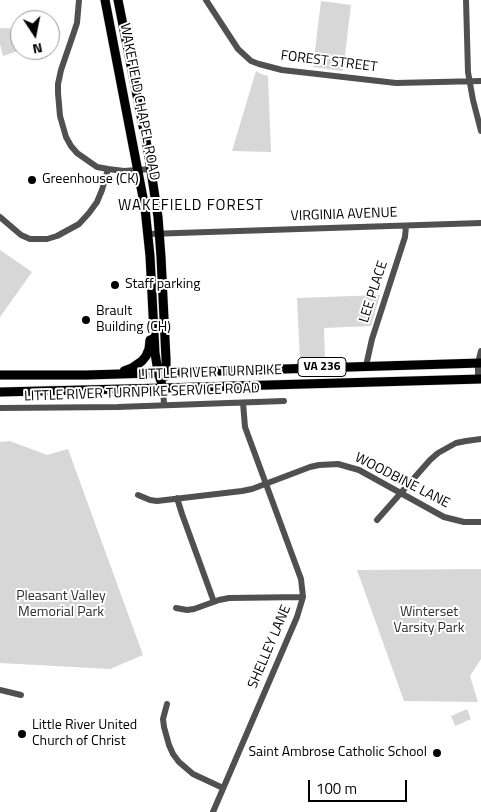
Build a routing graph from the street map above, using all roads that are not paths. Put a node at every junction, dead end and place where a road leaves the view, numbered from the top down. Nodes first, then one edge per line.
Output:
1 (79, 0) edge
2 (105, 0) edge
3 (118, 0) edge
4 (206, 0) edge
5 (466, 0) edge
6 (481, 81) edge
7 (470, 82) junction
8 (481, 131) edge
9 (108, 169) junction
10 (150, 169) junction
11 (138, 171) junction
12 (0, 217) edge
13 (481, 223) edge
14 (406, 226) junction
15 (148, 234) junction
16 (160, 234) junction
17 (152, 317) junction
18 (481, 351) edge
19 (480, 363) edge
20 (366, 366) junction
21 (162, 372) junction
22 (109, 374) junction
23 (0, 376) edge
24 (479, 379) edge
25 (163, 388) junction
26 (0, 392) edge
27 (284, 401) dead end
28 (243, 403) junction
29 (164, 406) junction
30 (0, 408) edge
31 (481, 440) edge
32 (265, 484) junction
33 (400, 494) junction
34 (138, 495) dead end
35 (178, 498) junction
36 (377, 520) dead end
37 (481, 522) edge
38 (303, 597) junction
39 (214, 602) junction
40 (176, 608) dead end
41 (0, 690) edge
42 (21, 695) dead end
43 (167, 704) dead end
44 (223, 788) junction
45 (213, 812) edge

1 - 9 street
2 - 11 main road, WAKEFIELD CHAPEL ROAD
3 - 10 main road, WAKEFIELD CHAPEL ROAD
4 - 7 street, FOREST STREET
5 - 7 street
6 - 7 street, FOREST STREET
7 - 8 street
9 - 11 street
9 - 12 street
10 - 11 street
10 - 16 main road, WAKEFIELD CHAPEL ROAD
11 - 15 main road, WAKEFIELD CHAPEL ROAD
13 - 14 street, VIRGINIA AVENUE
14 - 16 street, VIRGINIA AVENUE
14 - 20 street, LEE PLACE
15 - 16 street, VIRGINIA AVENUE
15 - 17 main road, WAKEFIELD CHAPEL ROAD
16 - 21 main road, WAKEFIELD CHAPEL ROAD
17 - 21 main road, WAKEFIELD CHAPEL ROAD
17 - 22 main road
18 - 19 street
19 - 20 main road, LITTLE RIVER TURNPIKE / VA 236
19 - 24 street
20 - 21 main road, LITTLE RIVER TURNPIKE / VA 236
21 - 22 main road, LITTLE RIVER TURNPIKE / VA 236
21 - 25 main road, WAKEFIELD CHAPEL ROAD
22 - 23 main road, LITTLE RIVER TURNPIKE / VA 236
24 - 25 main road, LITTLE RIVER TURNPIKE / VA 236
25 - 26 main road, LITTLE RIVER TURNPIKE / VA 236
25 - 29 street, WAKEFIELD CHAPEL ROAD
27 - 28 street, LITTLE RIVER TURNPIKE SERVICE ROAD
28 - 29 street, LITTLE RIVER TURNPIKE SERVICE ROAD
28 - 32 street, SHELLEY LANE
29 - 30 street, LITTLE RIVER TURNPIKE SERVICE ROAD
31 - 33 street
32 - 33 street, WOODBINE LANE
32 - 35 street, WOODBINE LANE
32 - 38 street, SHELLEY LANE
33 - 36 street
33 - 37 street, WOODBINE LANE
34 - 35 street, WOODBINE LANE
35 - 39 street
38 - 39 street
38 - 44 street, SHELLEY LANE
39 - 40 street
41 - 42 street
43 - 44 street
44 - 45 street, SHELLEY LANE

